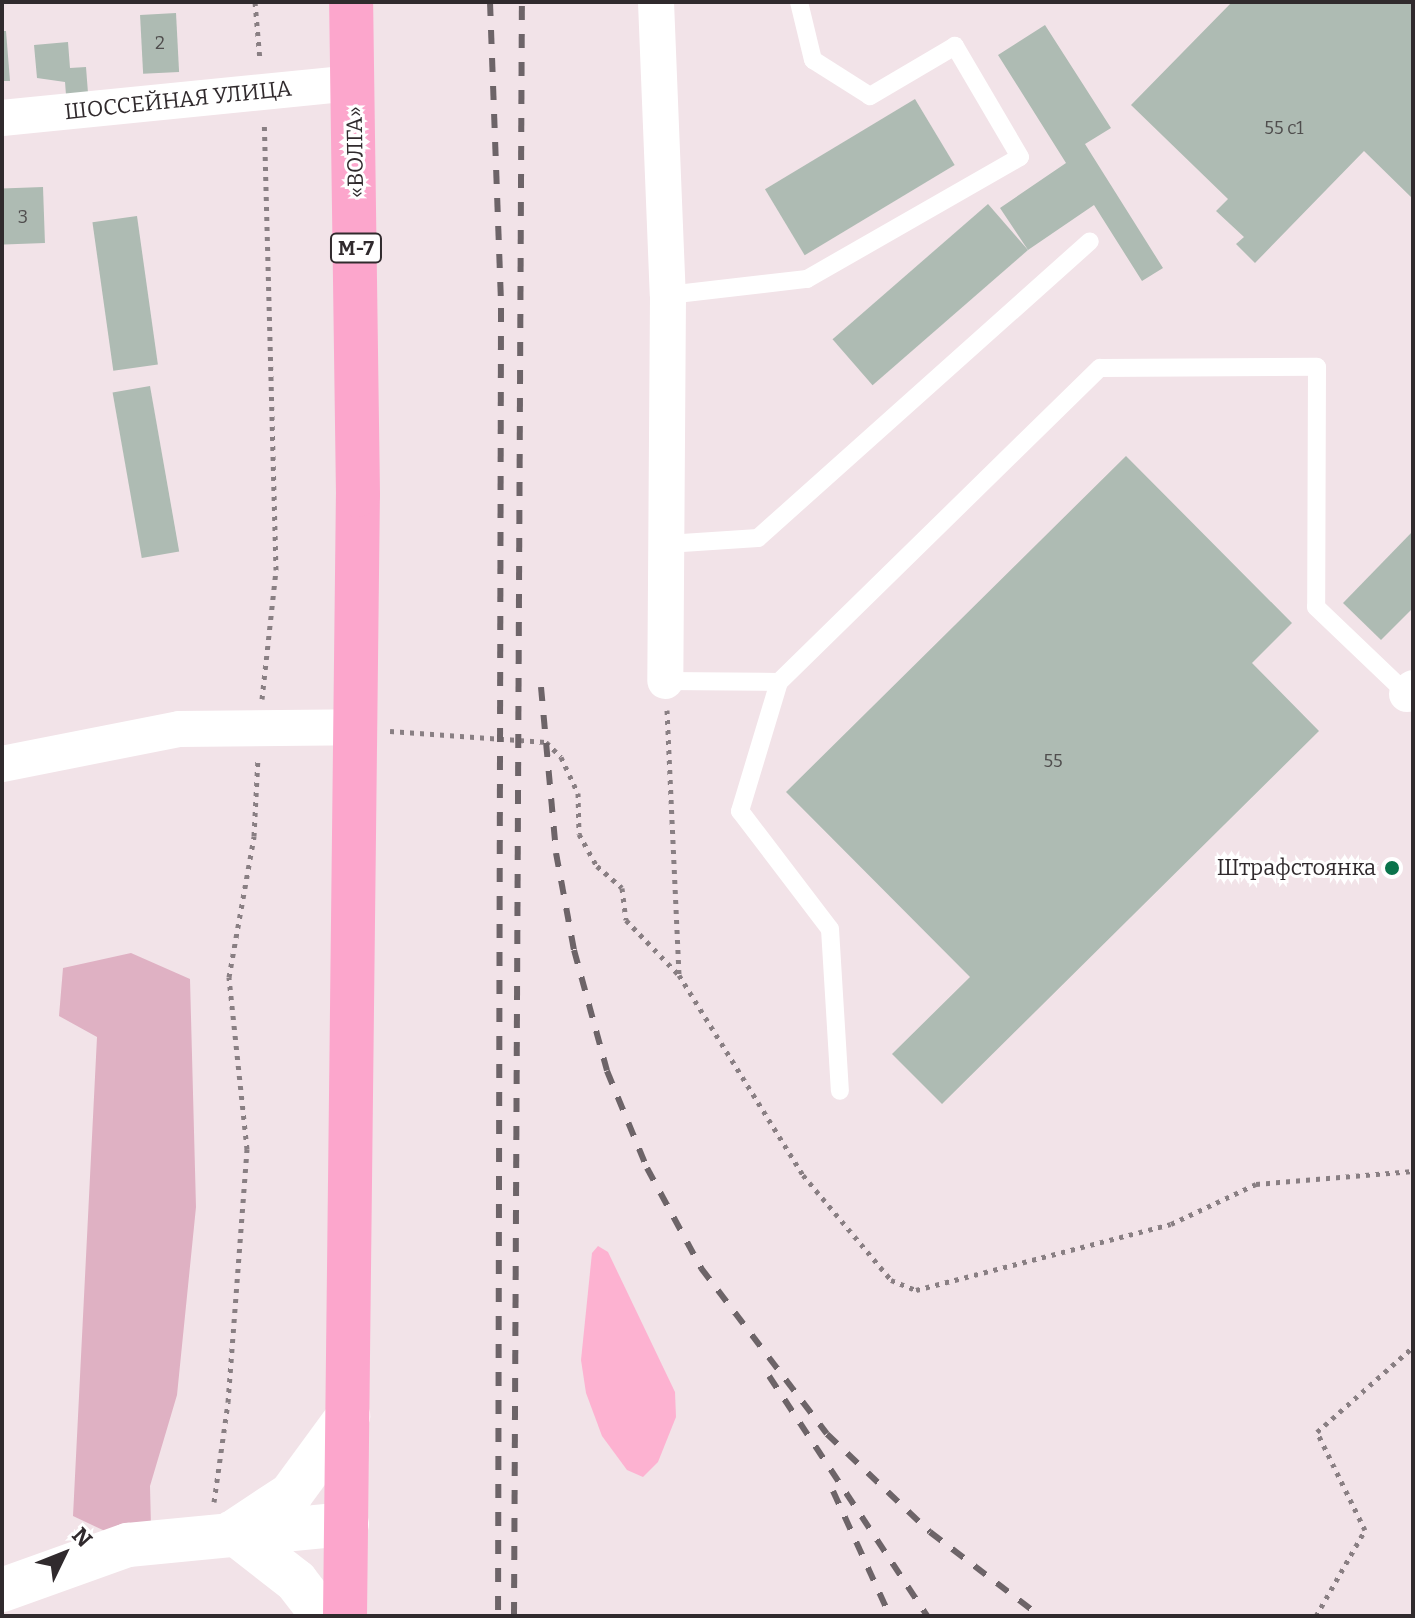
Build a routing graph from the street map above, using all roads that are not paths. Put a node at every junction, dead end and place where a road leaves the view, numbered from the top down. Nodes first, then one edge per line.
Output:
1 (351, 2) edge
2 (656, 2) edge
3 (799, 2) edge
4 (354, 83) junction
5 (2, 118) edge
6 (1090, 241) dead end
7 (668, 295) junction
8 (667, 544) junction
9 (665, 681) joint
10 (779, 682) junction
11 (1410, 691) edge
12 (357, 727) junction
13 (2, 764) edge
14 (840, 1091) dead end
15 (348, 1416) junction
16 (347, 1524) junction
17 (221, 1533) junction
18 (2, 1590) edge
19 (323, 1616) edge
20 (345, 1616) edge

1 - 4 highway, «ВОЛГА» / М-7
2 - 7 street
3 - 7 lane
4 - 5 street, ШОССЕЙНАЯ УЛИЦА
4 - 12 highway, «ВОЛГА» / М-7
6 - 8 lane
7 - 8 street
8 - 9 street
9 - 10 lane
10 - 11 lane
10 - 14 lane
12 - 13 street
12 - 15 highway, «ВОЛГА»
15 - 16 highway, «ВОЛГА»
15 - 17 street
16 - 17 street
16 - 20 highway, «ВОЛГА»
17 - 18 street
17 - 19 street

